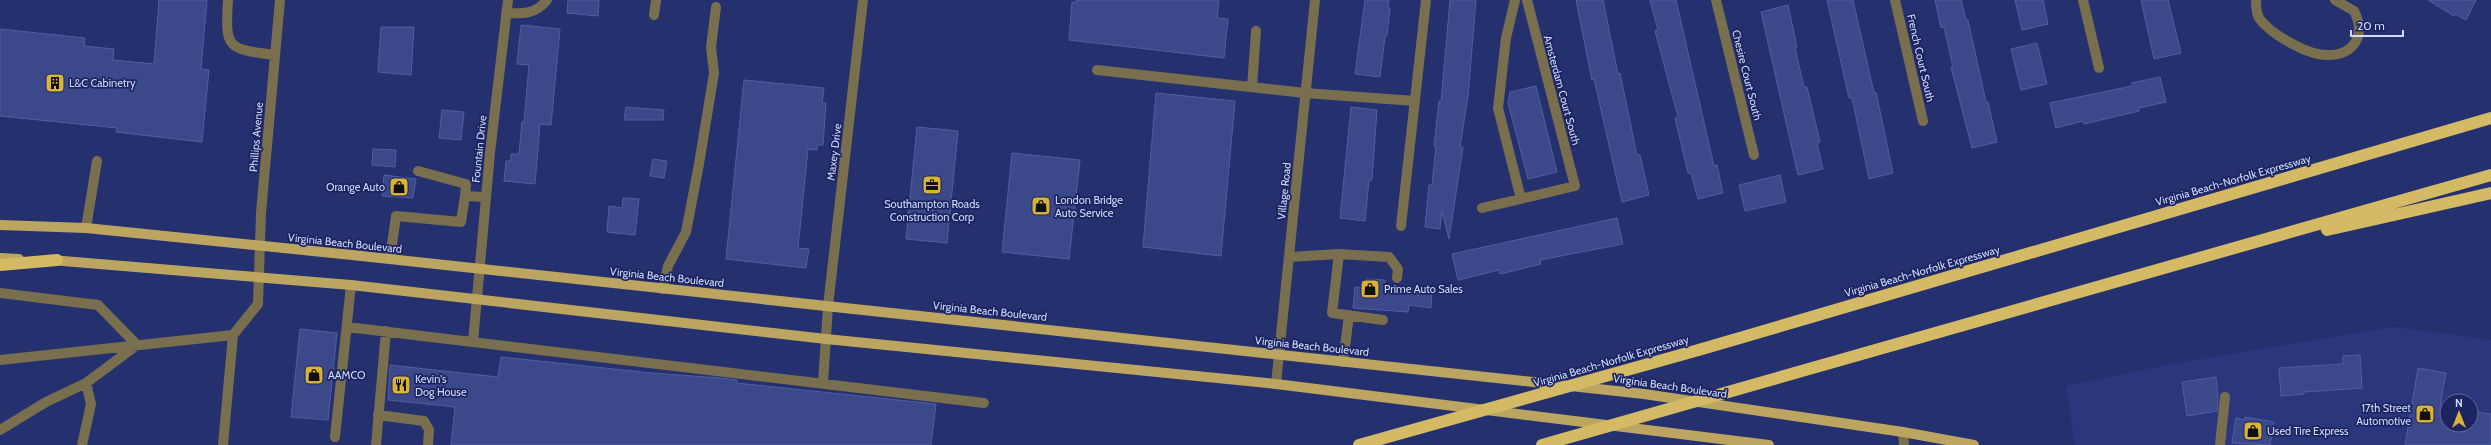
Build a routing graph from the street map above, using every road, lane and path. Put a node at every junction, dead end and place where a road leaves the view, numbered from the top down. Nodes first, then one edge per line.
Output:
1 (228, 0) edge
2 (280, 0) edge
3 (508, 0) edge
4 (548, 0) edge
5 (656, 0) edge
6 (863, 0) edge
7 (1315, 0) edge
8 (1426, 0) edge
9 (1515, 0) edge
10 (1527, 0) edge
11 (1716, 0) edge
12 (1895, 0) edge
13 (2082, 0) edge
14 (2256, 0) edge
15 (2335, 0) edge
16 (716, 7) dead end
17 (506, 13) junction
18 (654, 15) dead end
19 (1256, 31) dead end
20 (275, 55) junction
21 (2099, 68) dead end
22 (1097, 70) dead end
23 (1252, 87) junction
24 (1305, 93) junction
25 (1415, 101) junction
26 (2491, 110) edge
27 (2491, 118) edge
28 (1923, 121) dead end
29 (2394, 146) junction
30 (1754, 155) dead end
31 (97, 161) dead end
32 (418, 171) dead end
33 (2491, 175) edge
34 (2491, 193) edge
35 (465, 196) junction
36 (486, 197) junction
37 (1521, 199) junction
38 (1482, 208) dead end
39 (0, 225) edge
40 (1401, 226) dead end
41 (86, 228) junction
42 (259, 246) junction
43 (1339, 254) junction
44 (1289, 257) junction
45 (0, 258) edge
46 (390, 259) junction
47 (57, 260) junction
48 (2195, 260) junction
49 (0, 265) edge
50 (479, 269) junction
51 (258, 276) junction
52 (1397, 278) dead end
53 (351, 285) junction
54 (663, 289) junction
55 (0, 293) edge
56 (477, 300) junction
57 (828, 306) junction
58 (1349, 315) junction
59 (1383, 320) dead end
60 (346, 327) junction
61 (386, 331) junction
62 (233, 335) junction
63 (826, 338) junction
64 (473, 342) junction
65 (137, 344) junction
66 (1280, 355) junction
67 (0, 360) edge
68 (1343, 362) junction
69 (86, 383) junction
70 (823, 384) junction
71 (1276, 384) junction
72 (2225, 397) dead end
73 (984, 403) dead end
74 (378, 415) junction
75 (0, 430) edge
76 (1903, 432) junction
77 (335, 436) dead end
78 (82, 445) edge
79 (224, 445) edge
80 (376, 445) edge
81 (428, 445) edge
82 (1359, 445) edge
83 (1542, 445) edge
84 (1769, 445) edge
85 (1904, 445) edge
86 (1974, 445) edge
87 (2220, 445) edge

1 - 20 street
2 - 20 street, Phillips Avenue
3 - 17 street, Fountain Drive
4 - 17 street
5 - 18 street
6 - 57 street, Maxey Drive
7 - 24 street, Village Road
8 - 25 street
9 - 37 street
10 - 37 street, Amsterdam Court South
11 - 30 street, Chesire Court South
12 - 28 street, French Court South
13 - 21 street
14 - 15 street
16 - 54 street
17 - 36 street, Fountain Drive
19 - 23 street
20 - 42 street, Phillips Avenue
22 - 23 street
23 - 24 street
24 - 25 street
24 - 44 street, Village Road
25 - 40 street
26 - 29 highway
27 - 29 highway, Virginia Beach-Norfolk Expressway
29 - 82 highway, Virginia Beach-Norfolk Expressway
31 - 41 street
32 - 35 street
33 - 48 highway
34 - 48 highway
35 - 36 street
35 - 46 street
36 - 50 street, Fountain Drive
37 - 38 street
39 - 41 main road, Virginia Beach Boulevard
41 - 42 main road, Virginia Beach Boulevard
42 - 46 main road, Virginia Beach Boulevard
42 - 51 street, Phillips Avenue
43 - 44 street
43 - 52 street
43 - 58 street
44 - 66 street, Village Road
45 - 47 main road
46 - 50 main road, Virginia Beach Boulevard
47 - 49 highway
47 - 51 main road
48 - 83 highway
50 - 54 main road, Virginia Beach Boulevard
50 - 56 street, Fountain Drive
51 - 53 main road
51 - 62 street, Phillips Avenue
53 - 56 main road
53 - 60 street
54 - 57 main road, Virginia Beach Boulevard
55 - 65 street
56 - 63 main road
56 - 64 street, Fountain Drive
57 - 63 street, Maxey Drive
57 - 66 main road, Virginia Beach Boulevard
58 - 59 street
58 - 68 street
60 - 61 street
60 - 77 street
61 - 64 street
61 - 74 street
62 - 65 street
62 - 79 street
63 - 70 street, Maxey Drive
63 - 71 main road
64 - 70 street
65 - 67 street
65 - 69 street
66 - 68 main road, Virginia Beach Boulevard
66 - 71 street, Village Road
68 - 76 main road, Virginia Beach Boulevard
69 - 75 street
69 - 78 street
70 - 73 street
71 - 84 main road
72 - 87 street
74 - 80 street
74 - 81 street
76 - 85 street
76 - 86 main road, Virginia Beach Boulevard

